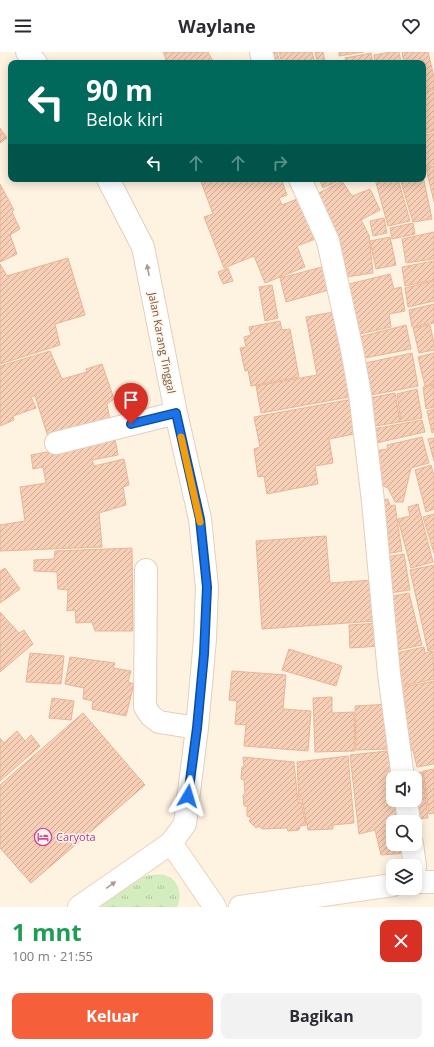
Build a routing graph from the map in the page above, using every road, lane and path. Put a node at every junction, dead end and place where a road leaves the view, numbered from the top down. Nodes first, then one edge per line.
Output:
1 (27, 52) edge
2 (34, 60) edge
3 (110, 182) edge
4 (301, 182) edge
5 (176, 413) junction
6 (56, 443) dead end
7 (146, 570) dead end
8 (197, 728) junction
9 (402, 771) edge
10 (171, 843) junction
11 (386, 886) edge
12 (79, 907) edge
13 (214, 907) edge
14 (240, 907) edge

1 - 2 street
5 -> 3 street, Jalan Karang Tinggal
4 - 9 street
5 - 6 street
5 - 8 street, Jalan Karang Tinggal
7 - 8 street
8 - 10 street, Jalan Karang Tinggal
12 -> 10 street, Jalan Karang Tinggal
10 - 13 street
11 - 14 street

